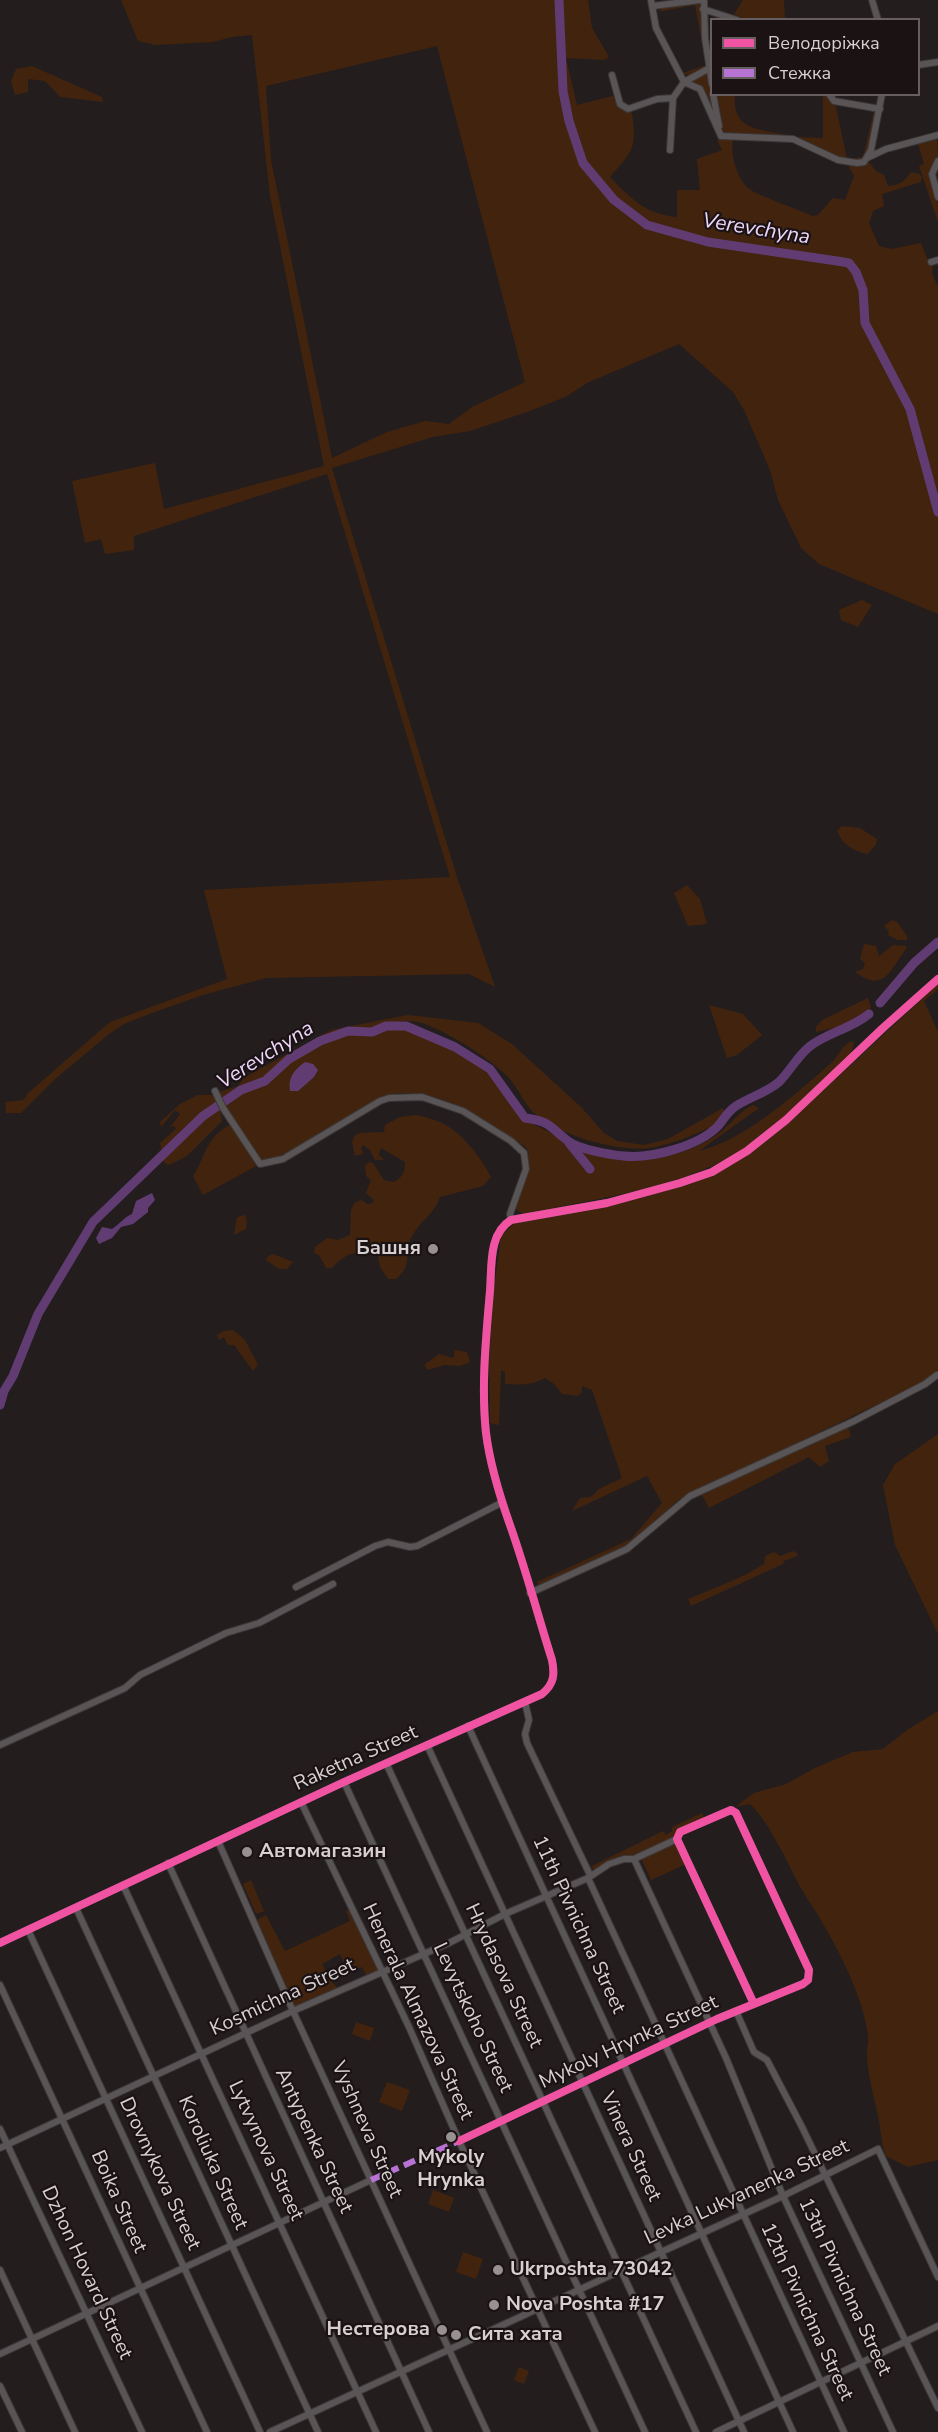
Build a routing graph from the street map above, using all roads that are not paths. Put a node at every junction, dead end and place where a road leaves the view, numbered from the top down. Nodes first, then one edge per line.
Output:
1 (702, 0) edge
2 (872, 0) edge
3 (652, 3) edge
4 (703, 9) junction
5 (731, 18) edge
6 (877, 18) edge
7 (938, 62) edge
8 (920, 65) edge
9 (708, 69) junction
10 (612, 75) dead end
11 (710, 79) edge
12 (684, 82) junction
13 (713, 96) edge
14 (830, 96) edge
15 (882, 96) edge
16 (673, 98) junction
17 (880, 109) junction
18 (938, 135) edge
19 (721, 136) junction
20 (670, 150) dead end
21 (865, 160) junction
22 (938, 161) edge
23 (938, 197) edge
24 (938, 979) edge
25 (215, 1091) dead end
26 (511, 1220) junction
27 (937, 1375) edge
28 (501, 1503) junction
29 (333, 1584) dead end
30 (296, 1587) dead end
31 (530, 1593) junction
32 (525, 1702) junction
33 (468, 1726) junction
34 (0, 1745) edge
35 (427, 1745) junction
36 (386, 1763) junction
37 (344, 1782) junction
38 (301, 1802) junction
39 (677, 1838) junction
40 (218, 1841) junction
41 (634, 1859) junction
42 (168, 1863) junction
43 (589, 1877) junction
44 (123, 1885) junction
45 (545, 1897) junction
46 (76, 1908) junction
47 (505, 1914) junction
48 (28, 1930) junction
49 (465, 1933) junction
50 (0, 1943) edge
51 (424, 1954) junction
52 (382, 1971) junction
53 (810, 1974) joint
54 (0, 1985) edge
55 (754, 2004) junction
56 (293, 2011) junction
57 (736, 2012) junction
58 (711, 2023) junction
59 (245, 2034) junction
60 (664, 2044) junction
61 (201, 2054) junction
62 (624, 2064) junction
63 (154, 2076) junction
64 (582, 2083) junction
65 (106, 2099) junction
66 (542, 2102) junction
67 (63, 2120) junction
68 (501, 2122) junction
69 (0, 2128) edge
70 (459, 2141) junction
71 (7, 2144) junction
72 (0, 2148) edge
73 (826, 2175) junction
74 (371, 2180) junction
75 (783, 2196) junction
76 (324, 2203) junction
77 (741, 2214) junction
78 (279, 2223) junction
79 (701, 2233) junction
80 (231, 2246) junction
81 (660, 2252) junction
82 (184, 2268) junction
83 (0, 2270) edge
84 (620, 2271) junction
85 (938, 2277) edge
86 (139, 2289) junction
87 (579, 2290) junction
88 (538, 2309) junction
89 (87, 2313) junction
90 (938, 2326) edge
91 (31, 2339) junction
92 (905, 2342) junction
93 (449, 2349) junction
94 (0, 2354) edge
95 (862, 2364) junction
96 (401, 2372) junction
97 (821, 2383) junction
98 (0, 2386) edge
99 (357, 2392) junction
100 (780, 2402) junction
101 (938, 2408) edge
102 (310, 2414) junction
103 (739, 2422) junction
104 (22, 2432) edge
105 (75, 2432) edge
106 (142, 2432) edge
107 (207, 2432) edge
108 (260, 2432) edge
109 (270, 2432) edge
110 (318, 2432) edge
111 (376, 2432) edge
112 (429, 2432) edge
113 (487, 2432) edge
114 (595, 2432) edge
115 (645, 2432) edge
116 (696, 2432) edge
117 (716, 2432) edge
118 (744, 2432) edge
119 (794, 2432) edge
120 (844, 2432) edge
121 (893, 2432) edge

1 - 3 street
1 - 4 street
2 - 6 street
3 - 12 street
4 - 5 street
4 - 9 street
7 - 8 street
9 - 11 street
9 - 12 street
10 - 16 street
12 - 16 street
12 - 19 street
13 - 19 street
14 - 17 street
15 - 17 street
16 - 20 street
17 - 21 street
18 - 21 street
19 - 21 street
22 - 23 street
24 - 26 street
25 - 26 street
26 - 28 street, Raketna Street
27 - 31 street
28 - 30 street
28 - 31 street, Raketna Street
29 - 34 street
31 - 32 street, Raketna Street
32 - 33 street, Raketna Street
32 - 43 street, 12th Pivnichna Street
33 - 35 street, Raketna Street
33 - 45 street, 11th Pivnichna Street
35 - 36 street, Raketna Street
35 - 47 street, Vinera Street
36 - 37 street, Raketna Street
36 - 49 street, Hrydasova Street
37 - 38 street, Raketna Street
37 - 51 street, Levytskoho Street
38 - 40 street, Raketna Street
38 - 52 street, Henerala Almazova Street
39 - 41 street, Kosmichna Street
39 - 53 street, Kosmichna Street
39 - 55 street
40 - 42 street, Raketna Street
40 - 56 street, Vyshneva Street
41 - 43 street, Kosmichna Street
41 - 58 street, 13th Pivnichna Street
42 - 44 street, Raketna Street
42 - 59 street, Antypenka Street
43 - 45 street, Kosmichna Street
43 - 60 street, 12th Pivnichna Street
44 - 46 street, Raketna Street
44 - 61 street, Lytvynova Street
45 - 47 street, Kosmichna Street
45 - 62 street, 11th Pivnichna Street
46 - 48 street, Raketna Street
46 - 63 street, Koroliuka Street
47 - 49 street, Kosmichna Street
47 - 64 street, Vinera Street
48 - 50 street, Raketna Street
48 - 65 street, Drovnykova Street
49 - 51 street, Kosmichna Street
49 - 66 street, Hrydasova Street
51 - 52 street, Kosmichna Street
51 - 68 street, Levytskoho Street
52 - 56 street, Kosmichna Street
52 - 70 street, Henerala Almazova Street
53 - 55 street, Mykoly Hrynka Street
54 - 67 street, Boika Street
55 - 57 street, Mykoly Hrynka Street
56 - 59 street, Kosmichna Street
56 - 74 street, Vyshneva Street
57 - 58 street, Mykoly Hrynka Street
57 - 73 street
58 - 60 street, Mykoly Hrynka Street
58 - 75 street, 13th Pivnichna Street
59 - 61 street, Kosmichna Street
59 - 76 street, Antypenka Street
60 - 62 street, Mykoly Hrynka Street
60 - 77 street, 12th Pivnichna Street
61 - 63 street, Kosmichna Street
61 - 78 street, Lytvynova Street
62 - 64 street, Mykoly Hrynka Street
62 - 79 street, 11th Pivnichna Street
63 - 65 street, Kosmichna Street
63 - 80 street, Koroliuka Street
64 - 66 street, Mykoly Hrynka Street
64 - 81 street, Vinera Street
65 - 67 street, Kosmichna Street
65 - 82 street, Drovnykova Street
66 - 68 street, Mykoly Hrynka Street
66 - 84 street, Hrydasova Street
67 - 71 street, Kosmichna Street
67 - 86 street, Boika Street
68 - 70 street, Mykoly Hrynka Street
68 - 87 street, Levytskoho Street
69 - 71 street, Dzhon Hovard Street
70 - 88 street, Henerala Almazova Street
71 - 72 street, Kosmichna Street
71 - 89 street, Dzhon Hovard Street
73 - 75 street, Levka Lukyanenka Street
73 - 85 street, Levka Lukyanenka Street
73 - 92 street
74 - 76 street
74 - 93 street, Vyshneva Street
75 - 77 street, Levka Lukyanenka Street
75 - 95 street, 13th Pivnichna Street
76 - 78 street
76 - 96 street, Antypenka Street
77 - 79 street, Levka Lukyanenka Street
77 - 97 street, 12th Pivnichna Street
78 - 80 street
78 - 99 street, Lytvynova Street
79 - 81 street, Levka Lukyanenka Street
79 - 100 street, 11th Pivnichna Street
80 - 82 street
80 - 102 street, Koroliuka Street
81 - 84 street, Levka Lukyanenka Street
81 - 103 street, Vinera Street
82 - 86 street
82 - 108 street, Drovnykova Street
83 - 91 street
84 - 87 street, Levka Lukyanenka Street
84 - 116 street, Hrydasova Street
86 - 89 street
86 - 107 street, Boika Street
87 - 88 street, Levka Lukyanenka Street
87 - 115 street, Levytskoho Street
88 - 93 street, Levka Lukyanenka Street
88 - 114 street, Henerala Almazova Street
89 - 91 street
89 - 106 street, Dzhon Hovard Street
90 - 92 street
91 - 94 street
91 - 105 street
92 - 95 street
92 - 101 street
93 - 96 street, Levka Lukyanenka Street
93 - 113 street, Vyshneva Street
95 - 97 street
95 - 121 street, 13th Pivnichna Street
96 - 99 street, Levka Lukyanenka Street
96 - 112 street, Antypenka Street
97 - 100 street
97 - 120 street, 12th Pivnichna Street
98 - 104 street
99 - 102 street, Levka Lukyanenka Street
99 - 111 street, Lytvynova Street
100 - 103 street
100 - 119 street, 11th Pivnichna Street
102 - 109 street, Levka Lukyanenka Street
102 - 110 street, Koroliuka Street
103 - 117 street
103 - 118 street, Vinera Street

